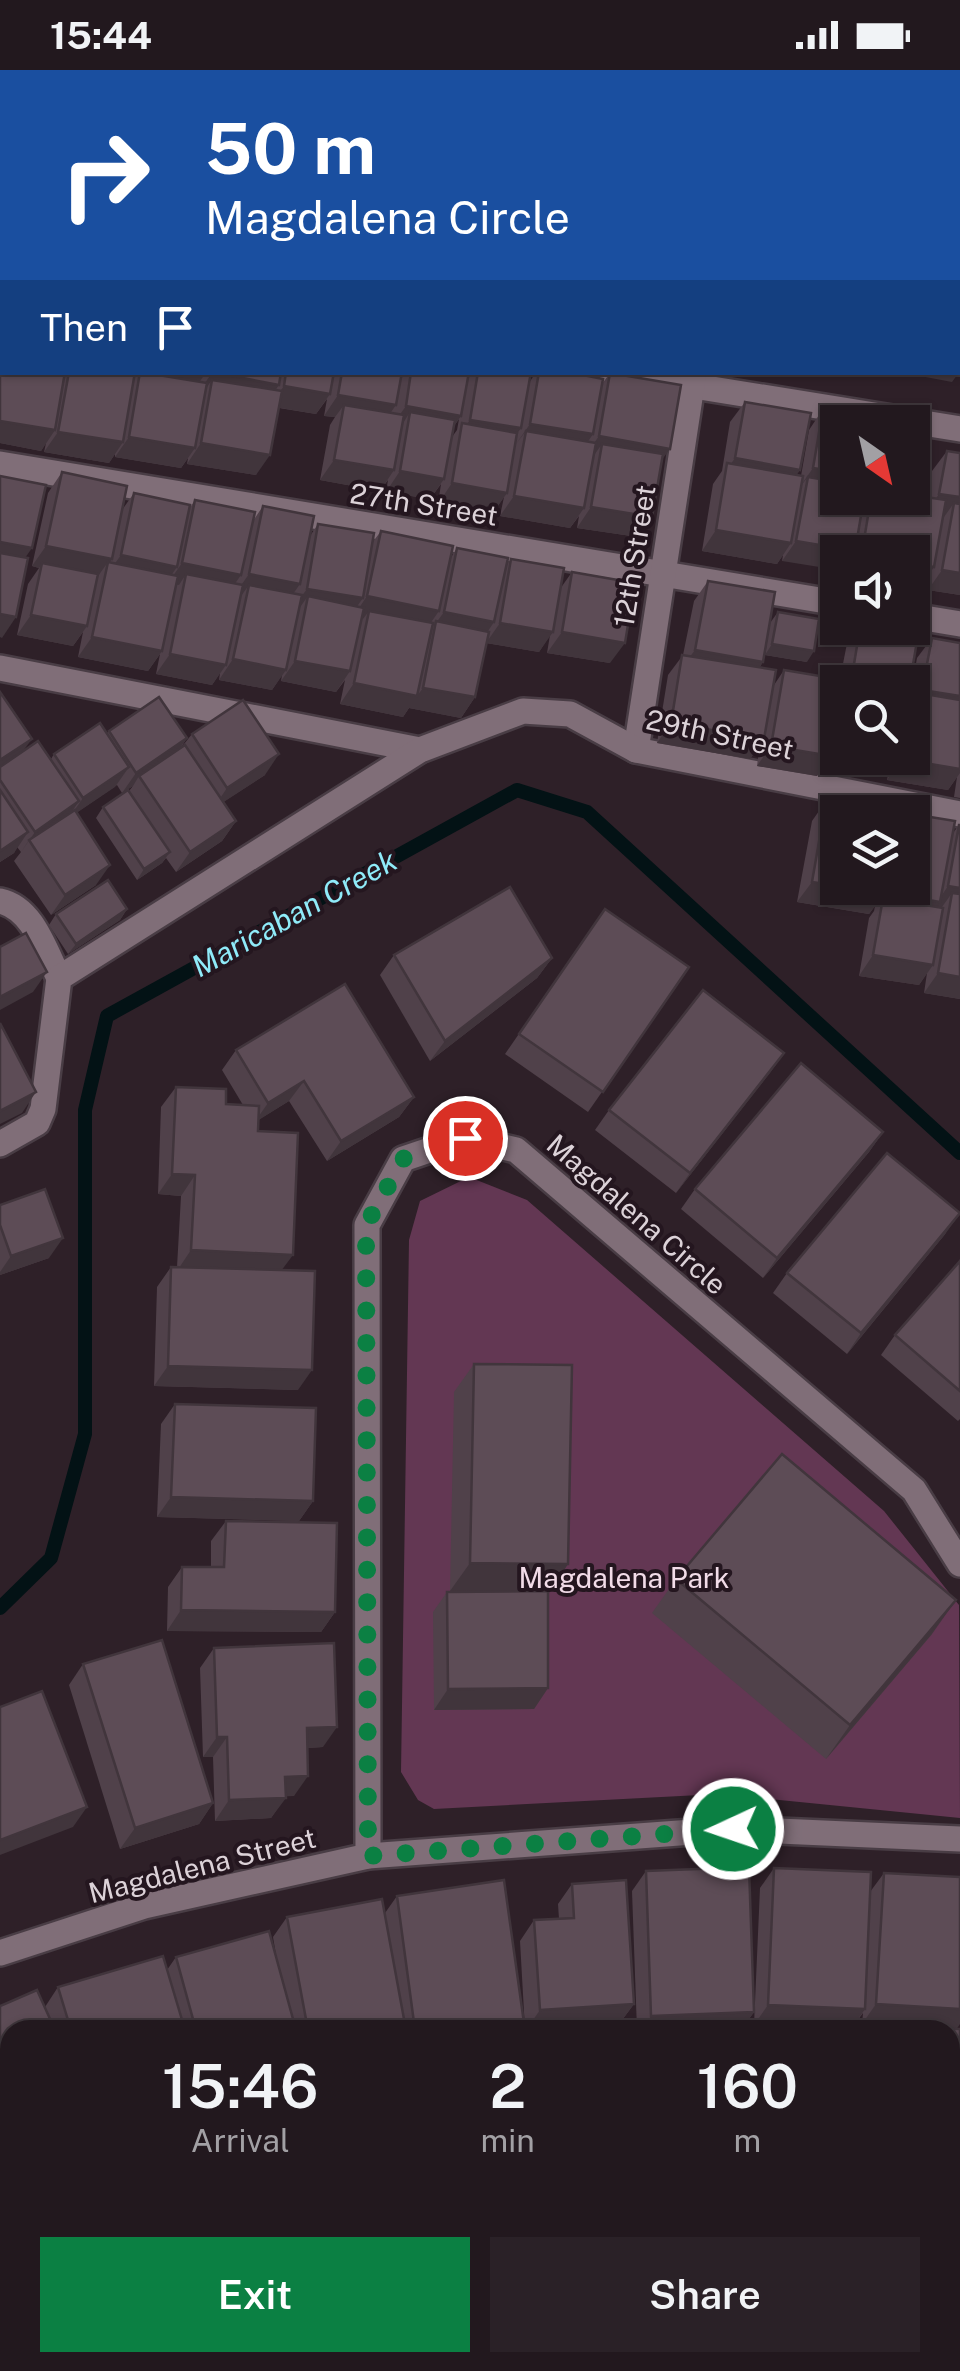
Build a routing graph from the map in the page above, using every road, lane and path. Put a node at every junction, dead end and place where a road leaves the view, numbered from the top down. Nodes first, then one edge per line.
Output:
1 (644, 375) edge
2 (693, 379) edge
3 (960, 430) edge
4 (0, 464) edge
5 (661, 574) junction
6 (820, 601) edge
7 (930, 619) edge
8 (960, 624) edge
9 (0, 668) edge
10 (420, 750) junction
11 (636, 750) junction
12 (960, 814) edge
13 (0, 901) edge
14 (59, 978) junction
15 (0, 1144) edge
16 (960, 1564) edge
17 (960, 1839) edge
18 (368, 1856) junction
19 (0, 1953) edge

1 - 2 street
2 - 3 street
2 - 5 street, 12th Street
4 - 5 street, 27th Street
5 - 6 street, 27th Street
5 - 11 street, 12th Street
7 - 8 street
9 - 10 street
10 - 11 street, 29th Street
10 - 14 street, 29th Street
11 - 12 street, 29th Street
13 - 14 street
14 - 15 street
16 - 18 street, Magdalena Circle
17 - 18 street, Magdalena Street
18 - 19 street, Magdalena Street

